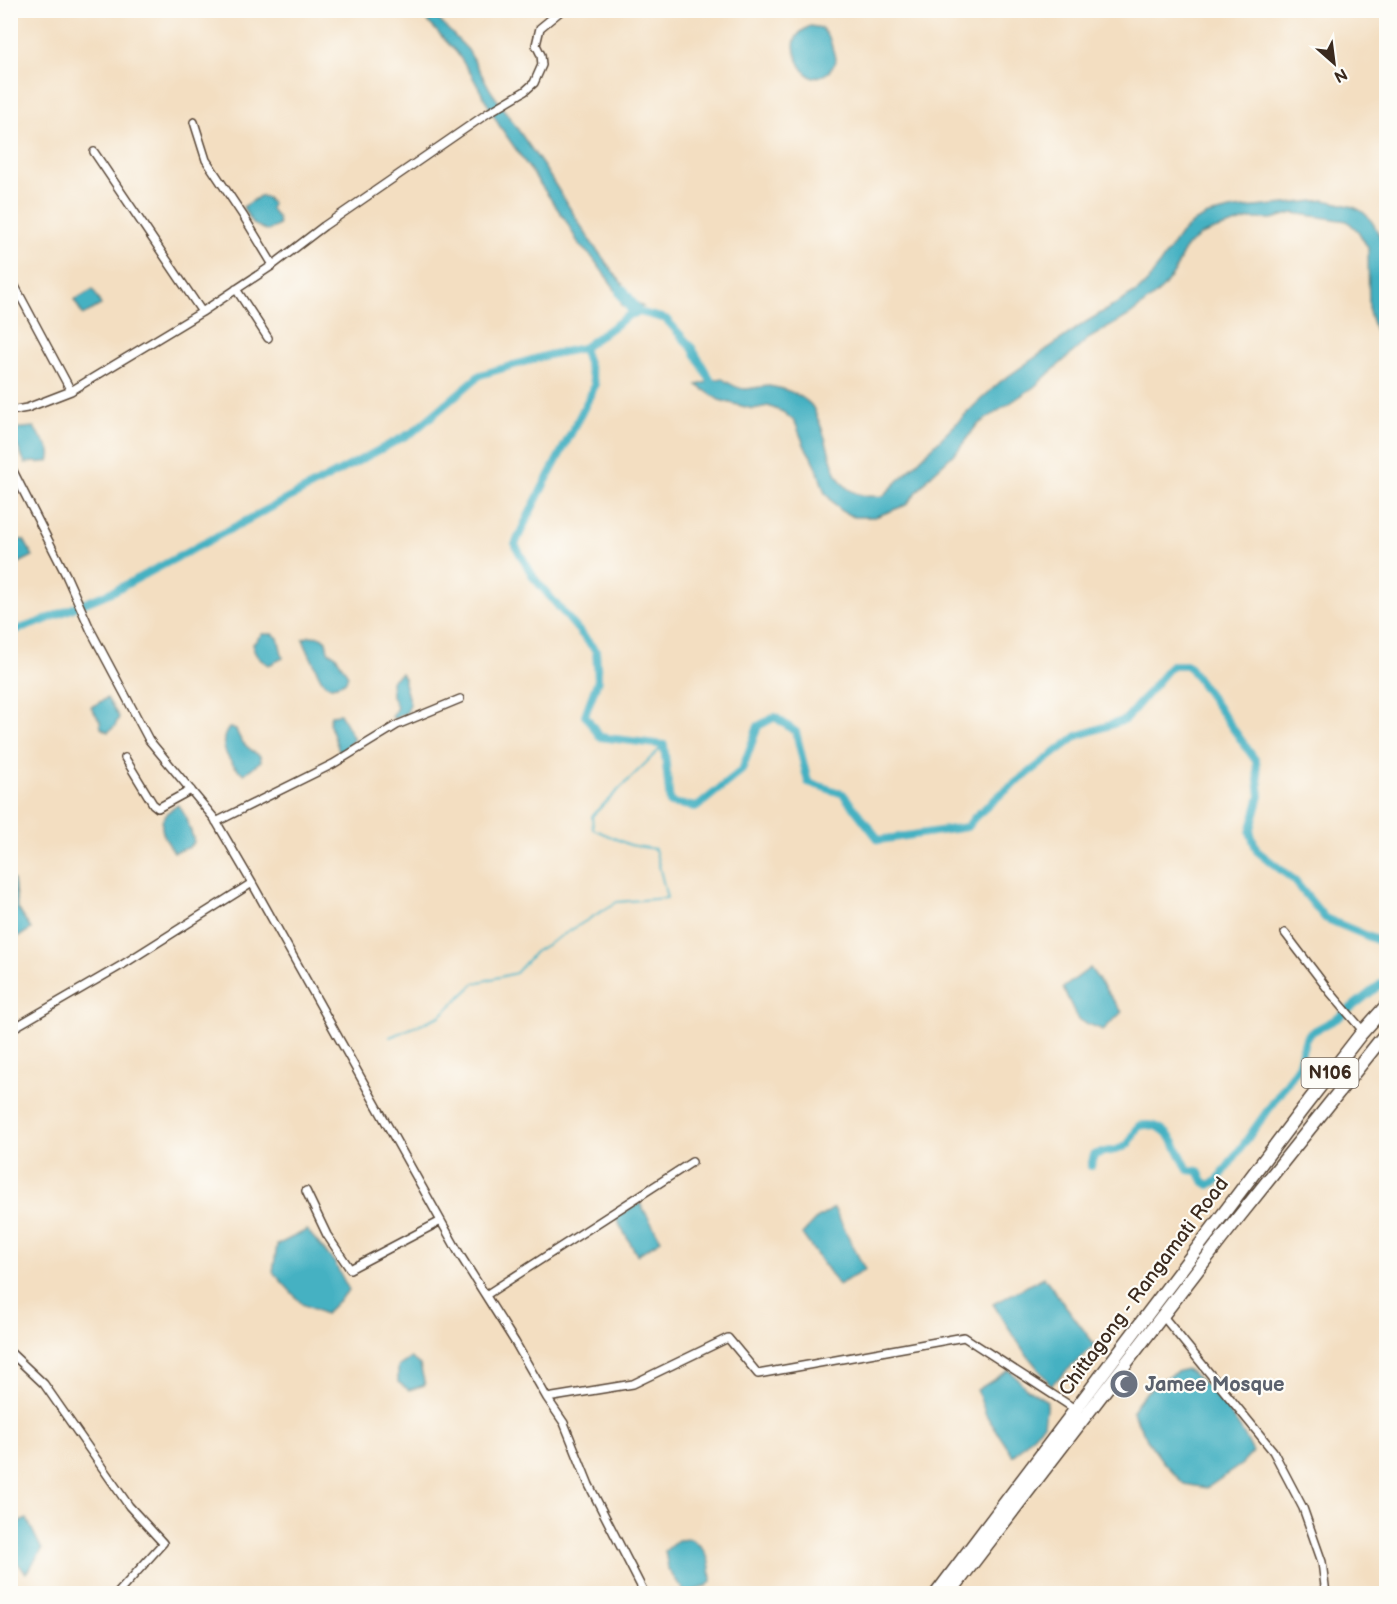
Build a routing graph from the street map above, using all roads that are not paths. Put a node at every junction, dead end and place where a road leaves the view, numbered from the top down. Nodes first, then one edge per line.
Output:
1 (562, 10) edge
2 (194, 122) dead end
3 (94, 152) dead end
4 (273, 265) junction
5 (10, 277) edge
6 (236, 289) junction
7 (202, 312) junction
8 (268, 338) dead end
9 (71, 391) junction
10 (10, 411) edge
11 (10, 465) edge
12 (460, 699) dead end
13 (125, 758) dead end
14 (191, 790) junction
15 (216, 822) junction
16 (252, 883) junction
17 (1286, 933) dead end
18 (1386, 1006) edge
19 (10, 1030) edge
20 (1386, 1033) edge
21 (1362, 1034) junction
22 (692, 1162) dead end
23 (306, 1191) dead end
24 (441, 1221) junction
25 (486, 1296) junction
26 (1162, 1315) junction
27 (10, 1352) edge
28 (547, 1398) junction
29 (1075, 1409) junction
30 (1070, 1425) junction
31 (117, 1593) edge
32 (645, 1593) edge
33 (936, 1593) edge
34 (949, 1593) edge
35 (1326, 1593) edge

1 - 4 street
2 - 4 street
3 - 7 street
4 - 6 street
5 - 9 street
6 - 7 street
6 - 8 street
7 - 9 street
9 - 10 street
11 - 14 street
12 - 15 street
13 - 14 street
14 - 15 street
15 - 16 street
16 - 19 street
16 - 24 street
17 - 21 street
18 - 21 highway, Chittagong - Rangamati Road / N106
20 - 26 highway
21 - 29 highway, Chittagong - Rangamati Road / N106
22 - 25 street
23 - 24 street
24 - 25 street
25 - 28 street
26 - 30 highway
26 - 35 street
27 - 31 street
28 - 29 street
28 - 32 street
29 - 30 highway, Chittagong - Rangamati Road / N106
30 - 33 highway, Chittagong - Rangamati Road / N106
30 - 34 highway

